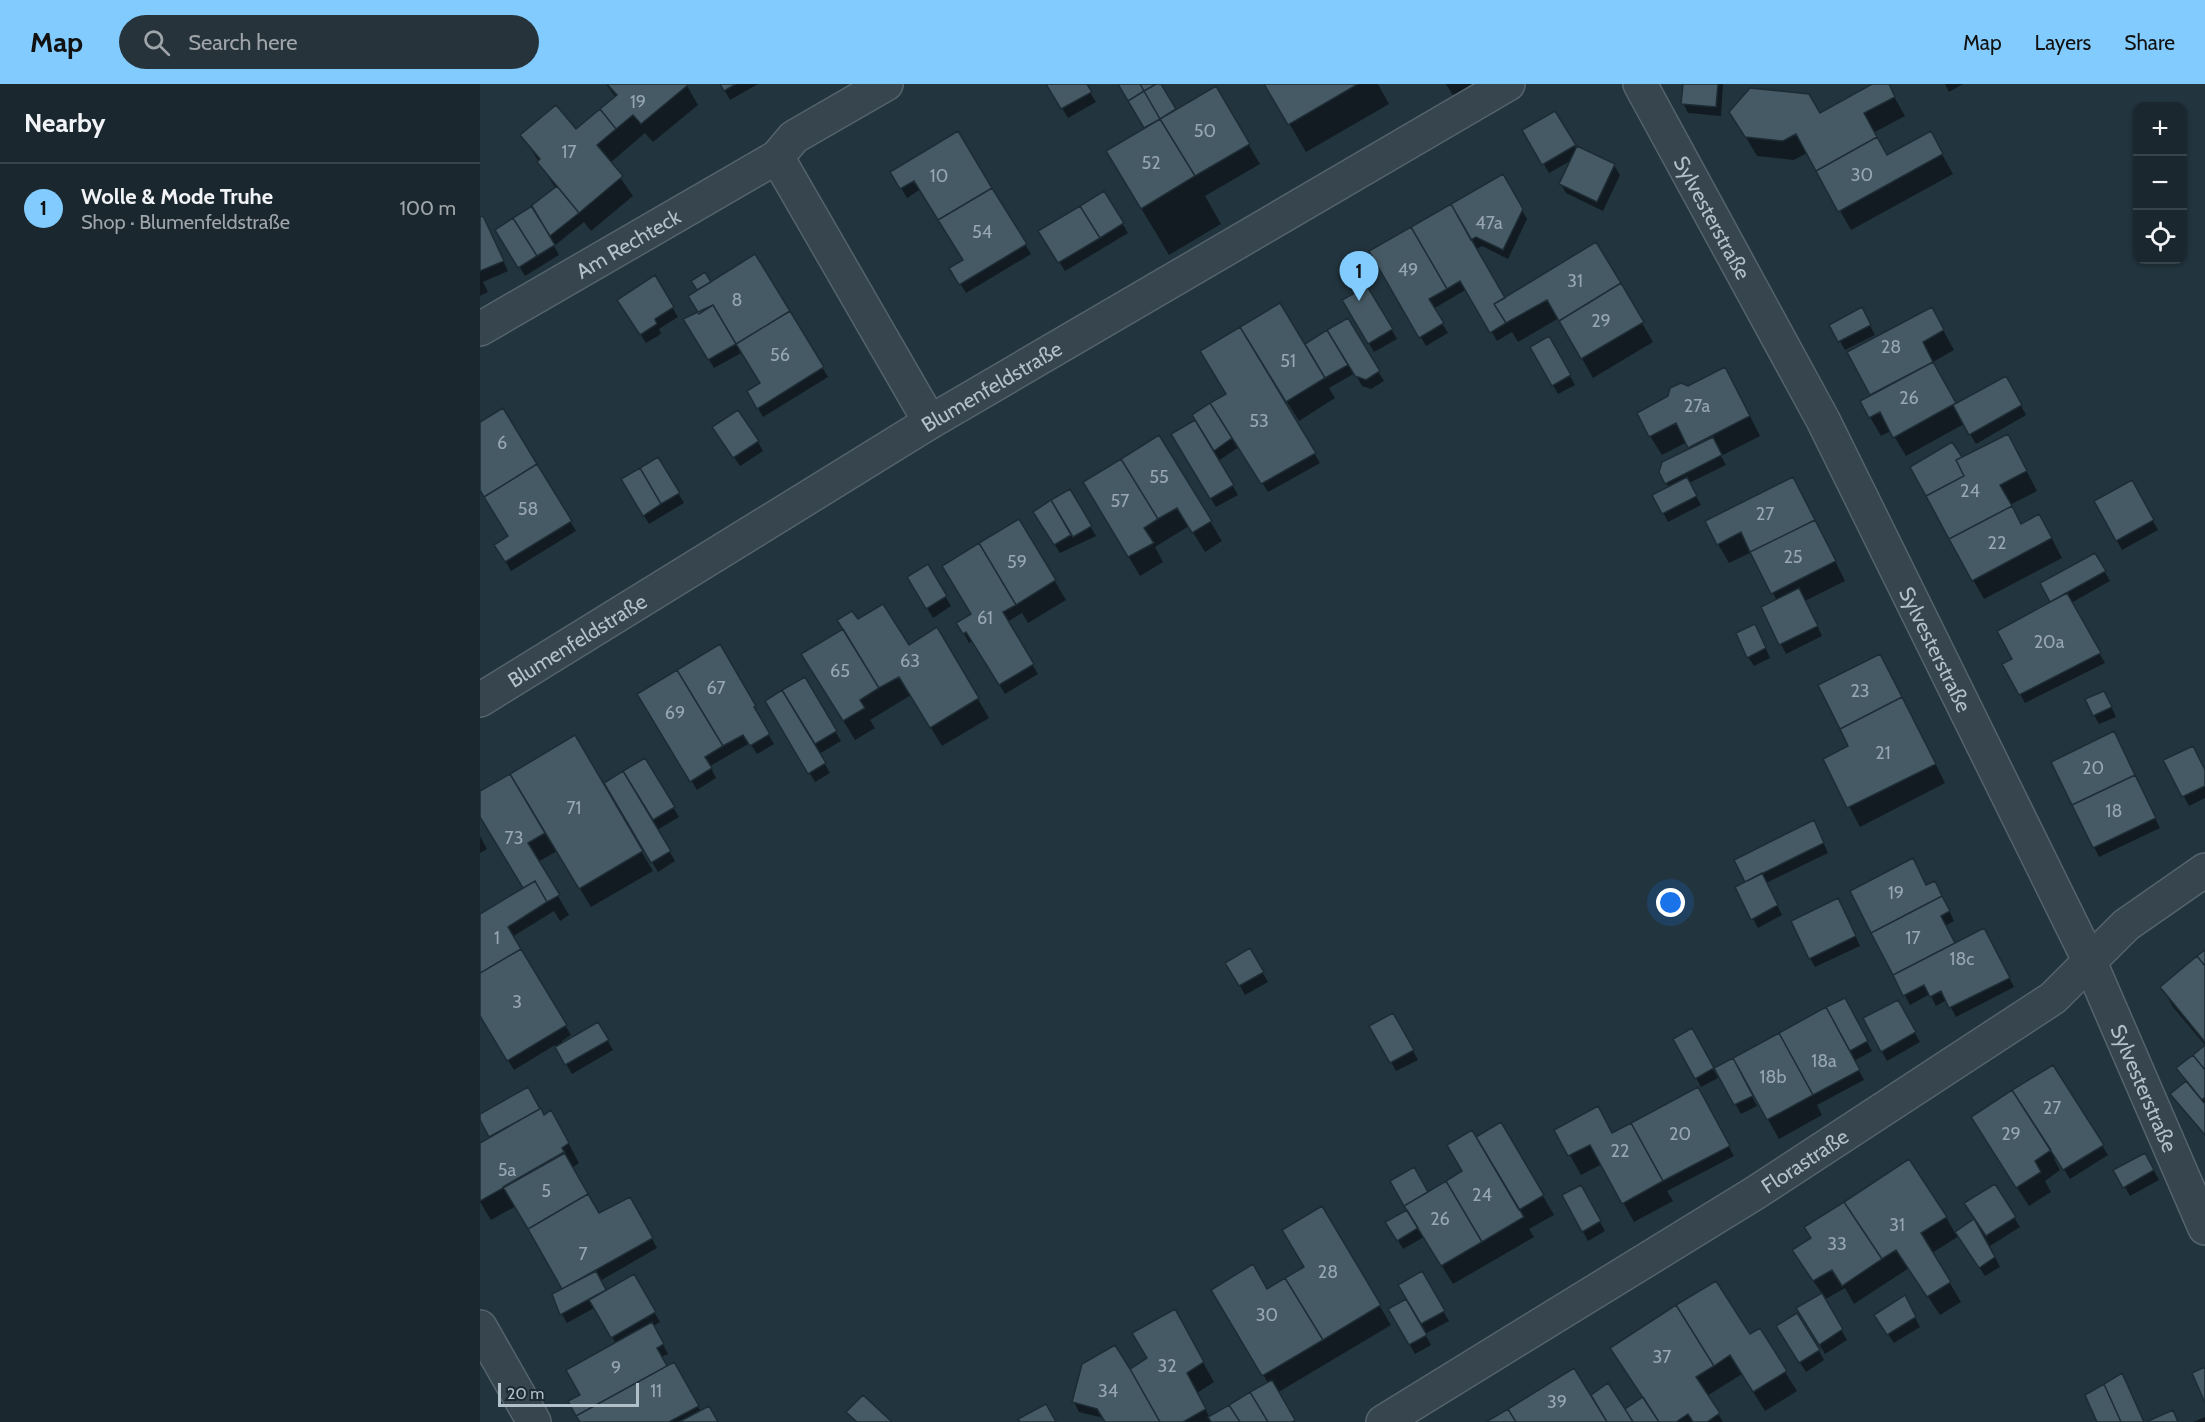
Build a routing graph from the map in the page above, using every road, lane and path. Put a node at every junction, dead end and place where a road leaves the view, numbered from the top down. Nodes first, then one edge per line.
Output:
1 (886, 84) edge
2 (1508, 84) edge
3 (1640, 84) edge
4 (777, 157) junction
5 (480, 329) edge
6 (930, 422) junction
7 (480, 700) edge
8 (2205, 870) edge
9 (2089, 960) junction
10 (2205, 1228) edge
11 (480, 1327) edge
12 (534, 1422) edge
13 (1383, 1422) edge

1 - 4 street, Am Rechteck
2 - 6 street, Blumenfeldstraße
3 - 9 street, Sylvesterstraße
4 - 5 street, Am Rechteck
4 - 6 street
6 - 7 street, Blumenfeldstraße
8 - 9 street, Florastraße
9 - 10 street, Sylvesterstraße
9 - 13 street, Florastraße
11 - 12 street

